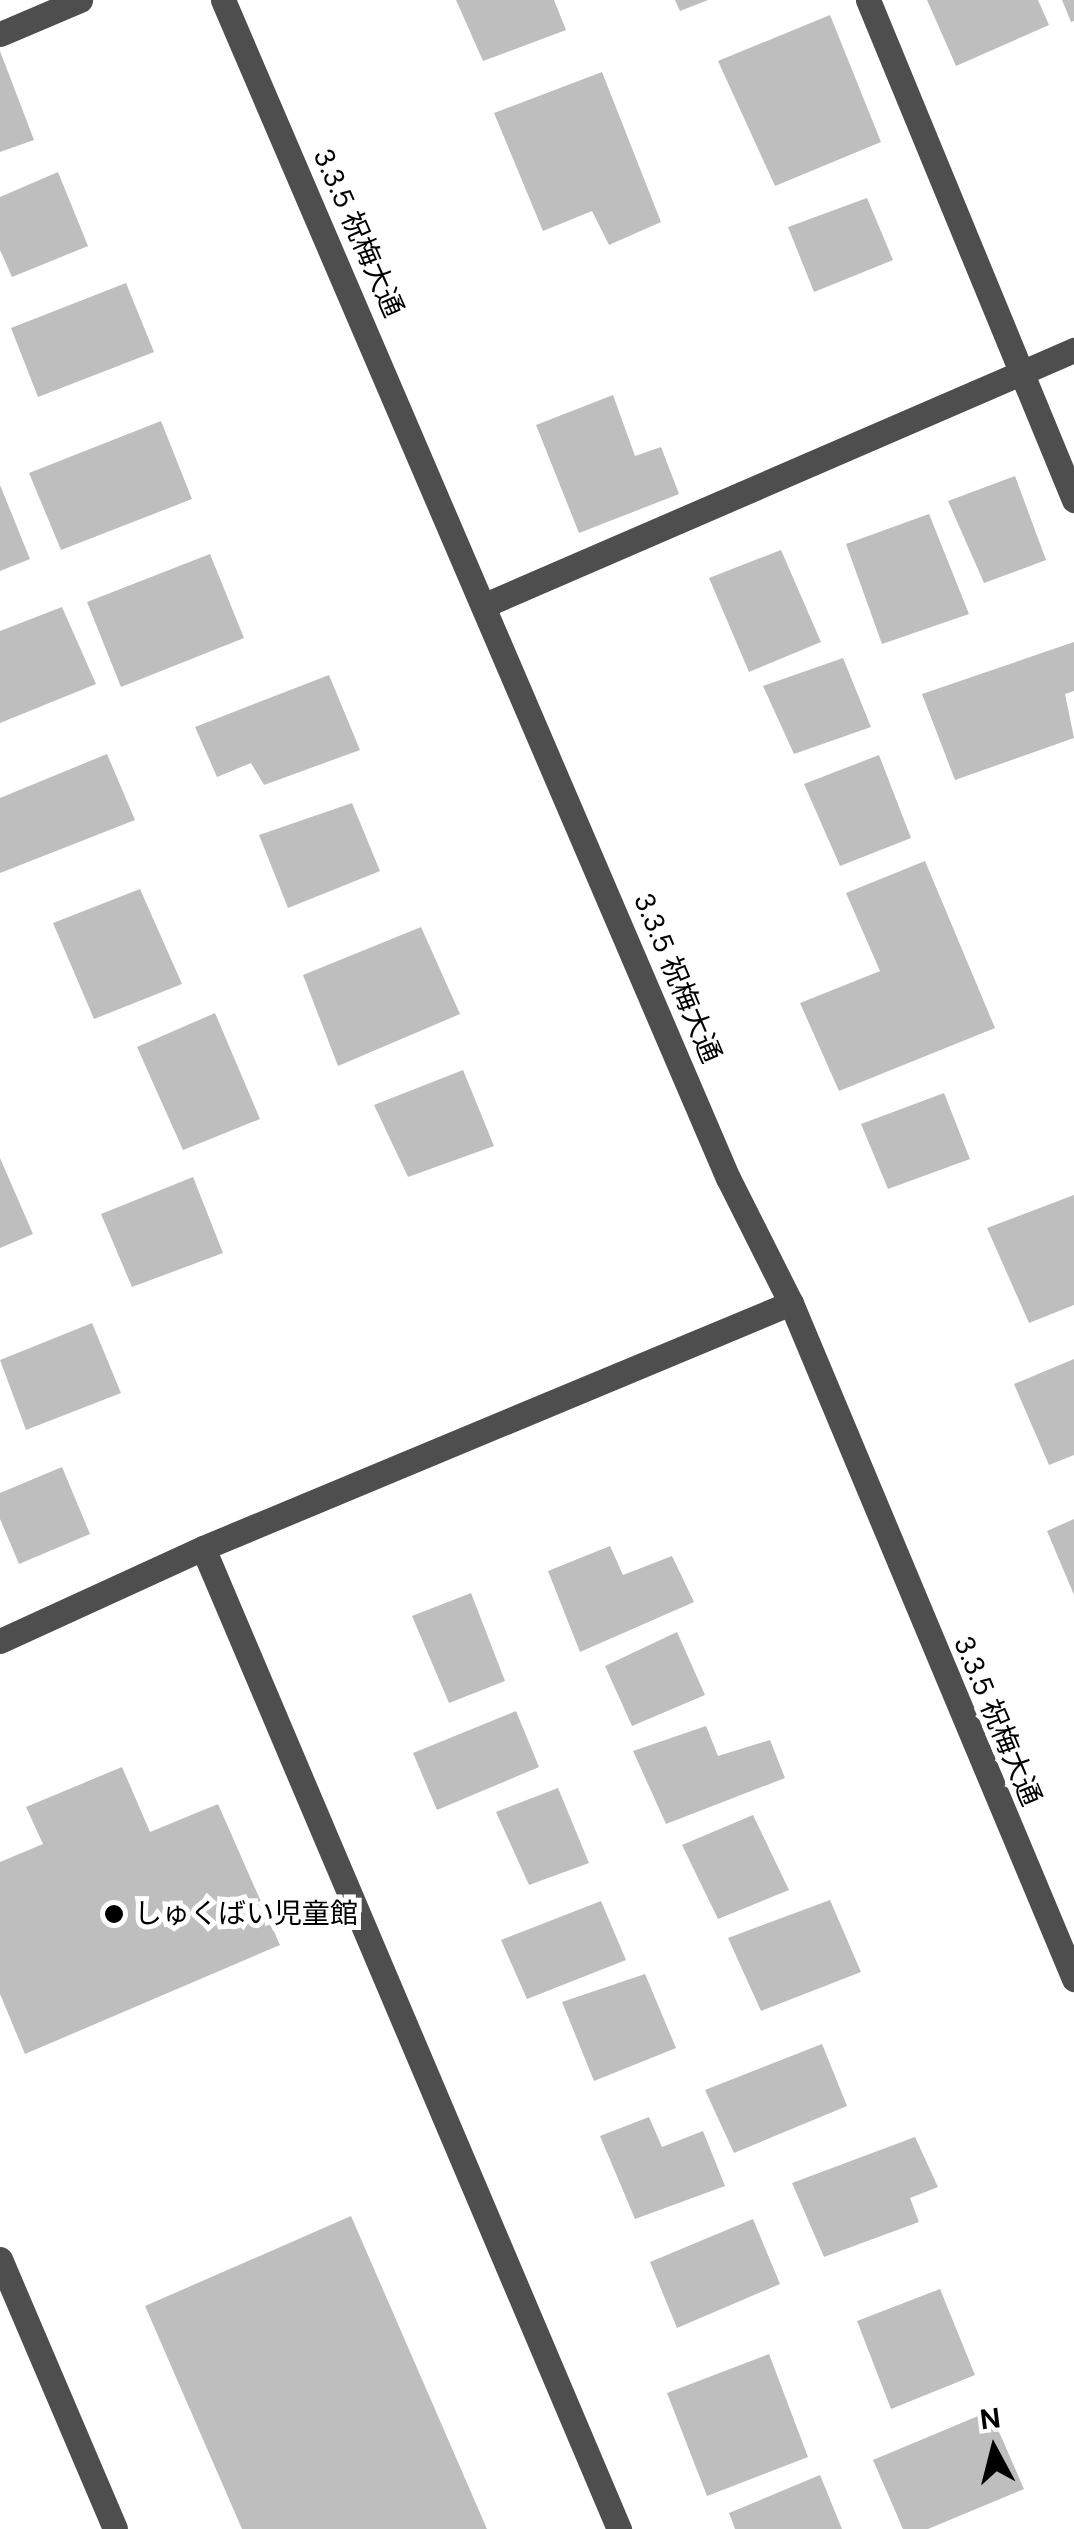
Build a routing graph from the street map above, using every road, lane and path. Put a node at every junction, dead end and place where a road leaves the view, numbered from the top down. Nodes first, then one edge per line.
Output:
1 (80, 0) edge
2 (223, 0) edge
3 (868, 0) edge
4 (0, 34) edge
5 (1074, 350) edge
6 (1018, 375) junction
7 (1074, 500) edge
8 (487, 604) junction
9 (790, 1303) junction
10 (203, 1548) junction
11 (0, 1641) edge
12 (1074, 1979) edge
13 (0, 2260) edge
14 (115, 2529) edge
15 (619, 2529) edge

1 - 4 street
2 - 8 street, 3.3.5 祝梅大通
3 - 6 street
5 - 6 street
6 - 7 street
6 - 8 street
8 - 9 street, 3.3.5 祝梅大通
9 - 10 street
9 - 12 street, 3.3.5 祝梅大通
10 - 11 street
10 - 15 street
13 - 14 street

